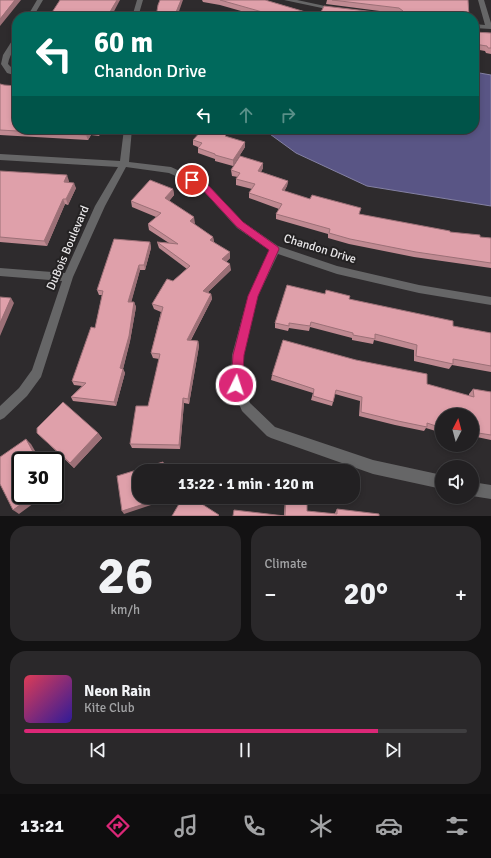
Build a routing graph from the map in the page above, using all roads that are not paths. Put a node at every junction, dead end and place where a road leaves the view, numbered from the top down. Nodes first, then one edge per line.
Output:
1 (40, 0) edge
2 (140, 0) edge
3 (287, 0) edge
4 (481, 0) edge
5 (344, 10) edge
6 (33, 12) edge
7 (136, 12) edge
8 (479, 26) edge
9 (490, 27) edge
10 (12, 46) edge
11 (12, 71) edge
12 (127, 134) edge
13 (0, 157) edge
14 (124, 164) junction
15 (274, 249) junction
16 (0, 272) edge
17 (68, 276) junction
18 (491, 301) edge
19 (0, 414) edge
20 (435, 480) edge
21 (479, 490) edge
22 (491, 492) edge

1 - 6 street
2 - 7 street
3 - 5 street
4 - 9 street
8 - 9 street
10 - 11 street
12 - 14 street, DuBois Boulevard
13 - 14 street, Chandon Drive
14 - 15 street, Chandon Drive
14 - 17 street, DuBois Boulevard
15 - 18 street, Chandon Drive
15 - 20 street
16 - 17 street
17 - 19 street, DuBois Boulevard
21 - 22 street

